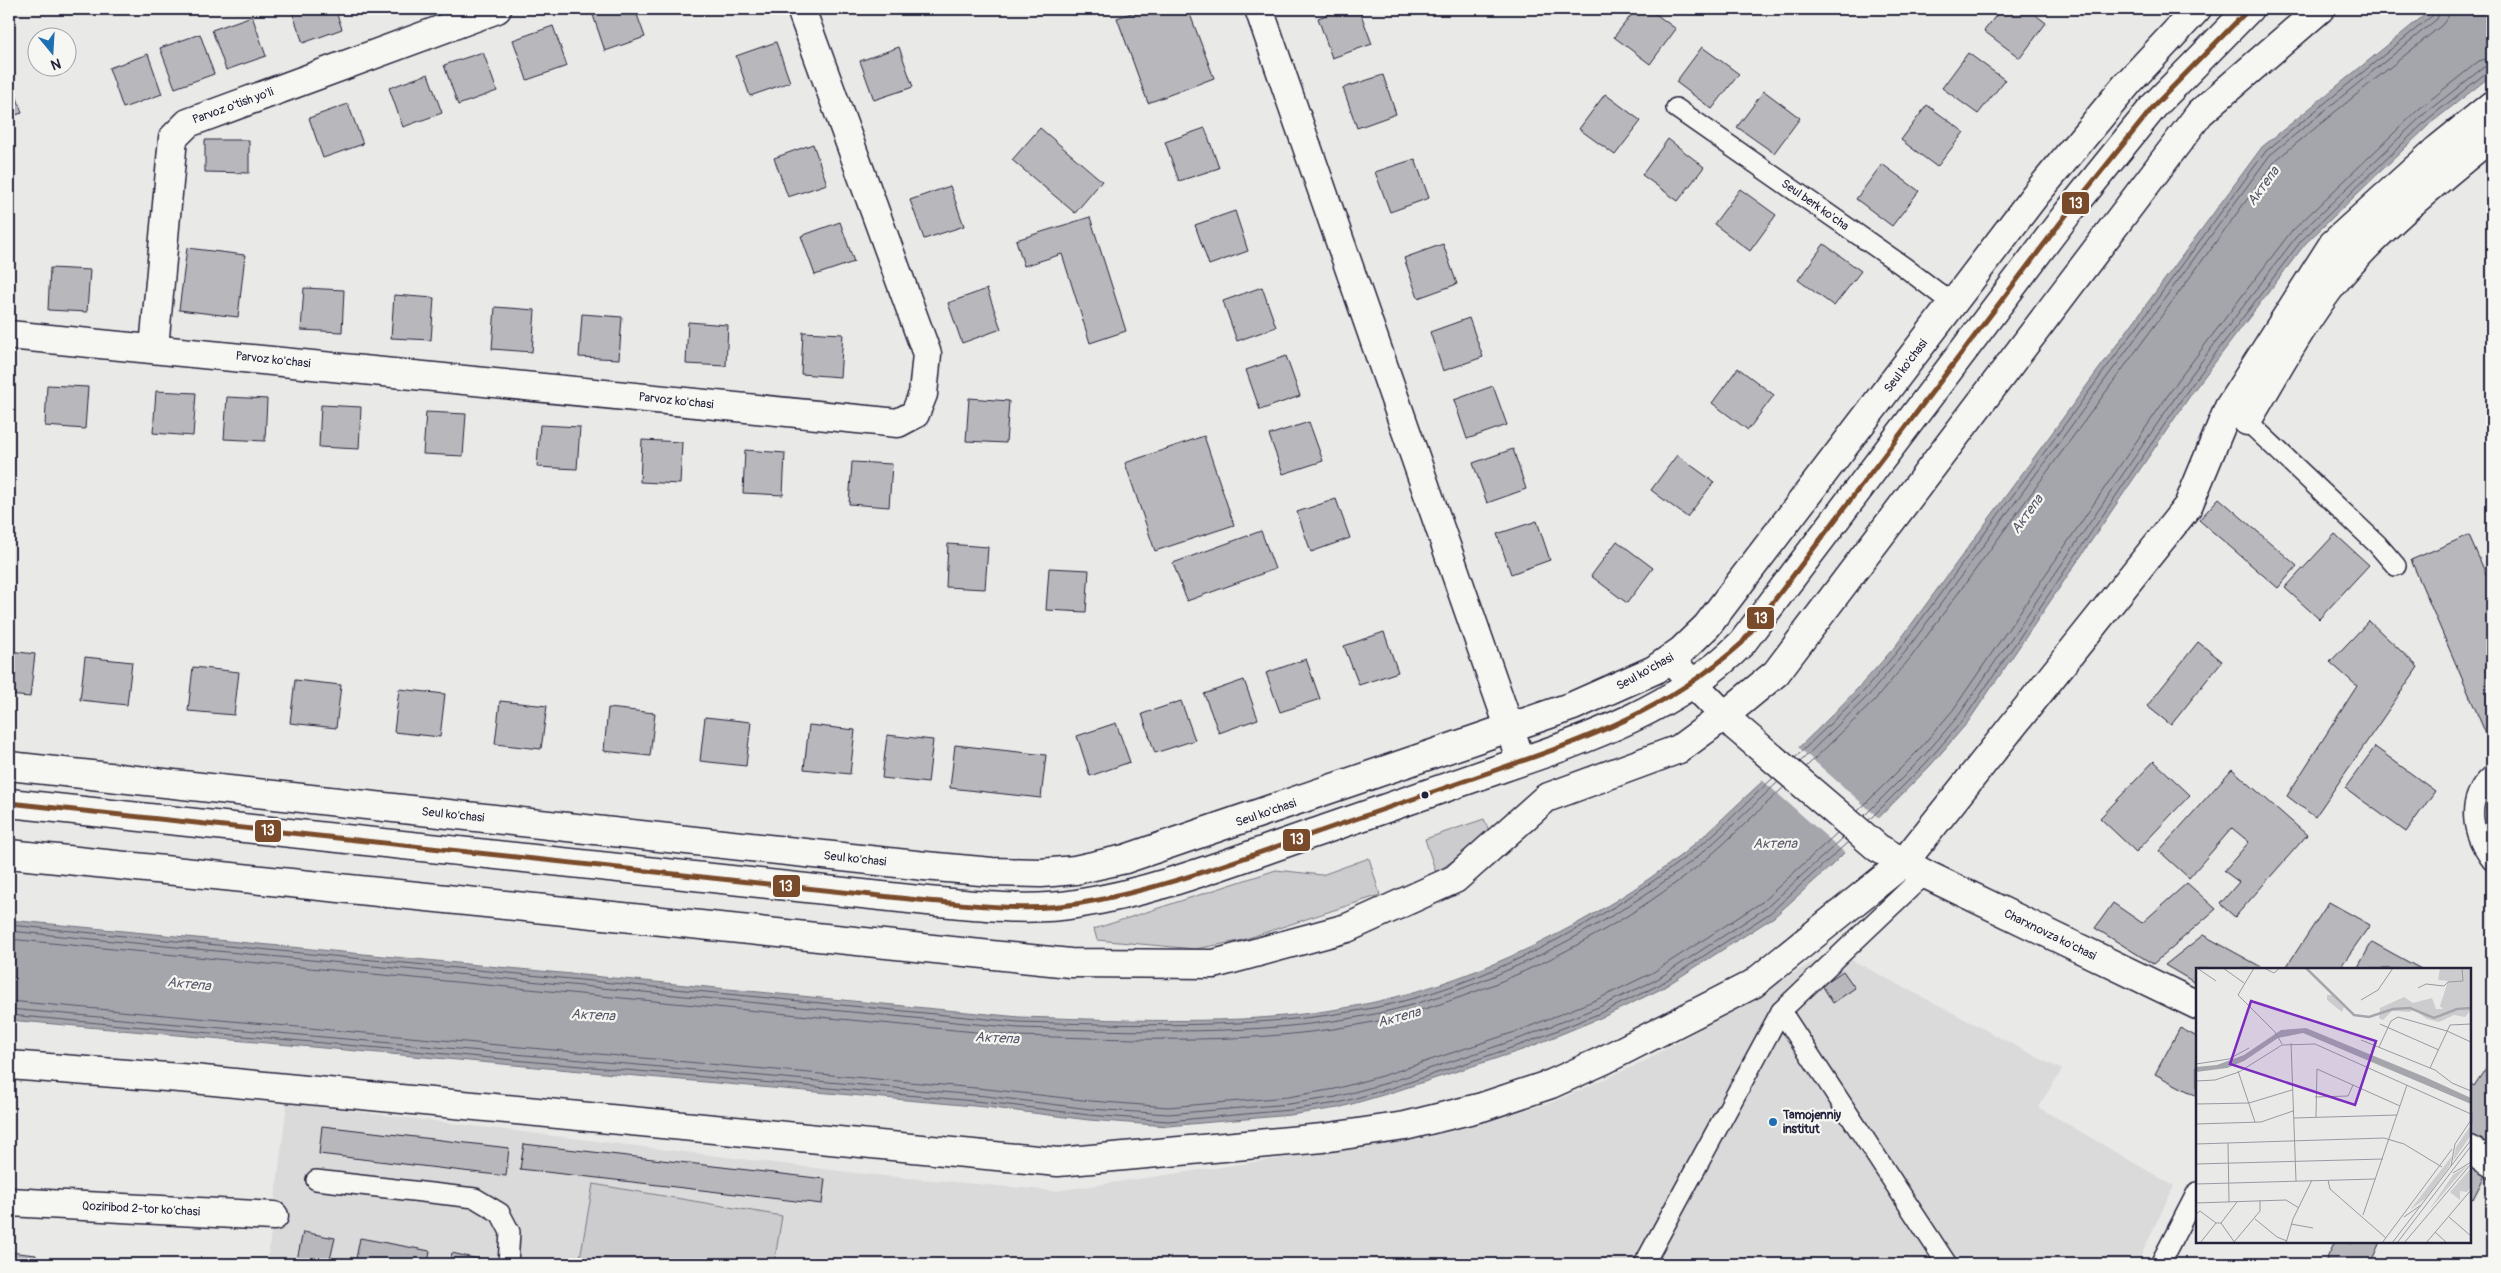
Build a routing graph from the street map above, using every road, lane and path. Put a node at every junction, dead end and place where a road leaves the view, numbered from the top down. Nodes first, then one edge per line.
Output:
1 (497, 9) edge
2 (801, 9) edge
3 (1258, 9) edge
4 (2197, 9) edge
5 (2249, 9) edge
6 (2320, 9) edge
7 (2492, 106) edge
8 (1676, 108) dead end
9 (2492, 136) edge
10 (1953, 304) junction
11 (9, 335) edge
12 (154, 348) junction
13 (2247, 421) joint
14 (2396, 566) dead end
15 (1670, 660) junction
16 (1693, 684) junction
17 (1730, 721) junction
18 (1510, 729) junction
19 (1522, 761) junction
20 (9, 766) edge
21 (2492, 774) edge
22 (9, 803) edge
23 (9, 854) edge
24 (2492, 861) edge
25 (1915, 868) junction
26 (2196, 1006) edge
27 (1781, 1011) junction
28 (9, 1065) edge
29 (2471, 1151) edge
30 (2492, 1163) edge
31 (316, 1180) dead end
32 (2196, 1194) edge
33 (9, 1202) edge
34 (274, 1216) dead end
35 (508, 1264) edge
36 (1644, 1264) edge
37 (1947, 1264) edge
38 (2160, 1264) edge

1 - 12 street, Parvoz o'tish yo'li
2 - 12 street, Parvoz ko'chasi
3 - 18 street
4 - 10 street, Seul ko'chasi
5 - 16 street
6 - 17 street
7 - 25 street
8 - 10 lane, Seul berk ko'cha
9 - 13 street
10 - 15 street, Seul ko'chasi
11 - 12 street, Parvoz ko'chasi
13 - 14 lane
15 - 16 street, Charxnovza ko'chasi
15 - 18 street, Seul ko'chasi
16 - 17 street, Charxnovza ko'chasi
16 - 19 street
17 - 23 street
17 - 25 street, Charxnovza ko'chasi
18 - 19 street
18 - 20 street, Seul ko'chasi
19 - 22 street
21 - 24 lane
25 - 26 street, Charxnovza ko'chasi
25 - 27 lane
25 - 28 street
27 - 36 lane
27 - 37 lane
29 - 30 street
31 - 35 lane
32 - 38 lane
33 - 34 street, Qoziribod 2-tor ko‘chasi

